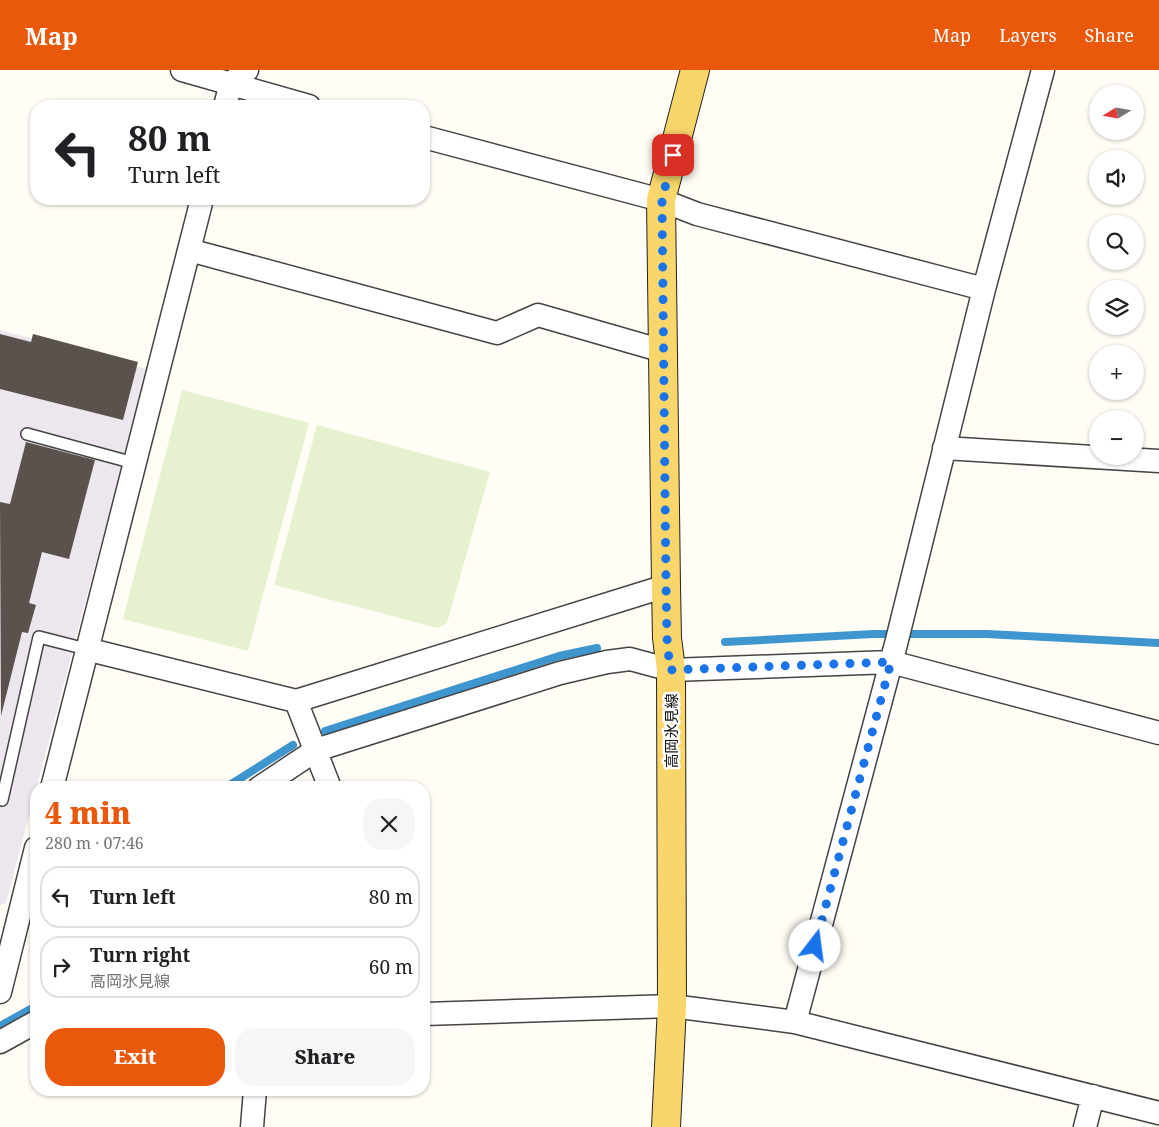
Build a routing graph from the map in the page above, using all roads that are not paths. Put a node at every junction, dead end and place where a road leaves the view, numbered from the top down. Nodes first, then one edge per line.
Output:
1 (182, 70) edge
2 (695, 70) edge
3 (1043, 70) edge
4 (239, 77) edge
5 (229, 100) edge
6 (294, 100) edge
7 (430, 139) edge
8 (662, 200) junction
9 (200, 205) edge
10 (189, 250) junction
11 (984, 289) junction
12 (663, 351) junction
13 (27, 434) dead end
14 (944, 448) junction
15 (1159, 461) edge
16 (134, 463) junction
17 (666, 586) junction
18 (86, 649) junction
19 (893, 653) junction
20 (670, 670) junction
21 (296, 701) junction
22 (1159, 733) edge
23 (316, 750) junction
24 (54, 781) edge
25 (270, 781) edge
26 (327, 781) edge
27 (2, 800) dead end
28 (30, 872) edge
29 (0, 992) edge
30 (672, 1006) junction
31 (430, 1014) edge
32 (795, 1022) junction
33 (30, 1025) edge
34 (0, 1042) edge
35 (255, 1096) edge
36 (1093, 1096) junction
37 (1159, 1113) edge
38 (252, 1127) edge
39 (666, 1127) edge
40 (1085, 1127) edge

1 - 4 street
2 - 8 main road, 高岡氷見線
3 - 11 street
4 - 5 street
4 - 6 street
7 - 8 street
8 - 11 street
8 - 12 main road, 高岡氷見線
9 - 10 street
10 - 12 street
10 - 16 street
11 - 14 street
12 - 17 main road, 高岡氷見線
13 - 16 lane
14 - 15 street
14 - 19 street
16 - 18 street
17 - 20 main road, 高岡氷見線
17 - 21 street
18 - 21 street
18 - 24 street
18 - 27 lane
19 - 20 street
19 - 22 street
19 - 32 street
20 - 23 street
20 - 30 main road, 高岡氷見線
21 - 23 street
23 - 25 street
23 - 26 street
28 - 29 street
30 - 31 street
30 - 32 street
30 - 39 main road, 高岡氷見線
32 - 36 street
33 - 34 street
35 - 38 street
36 - 37 street
36 - 40 street

